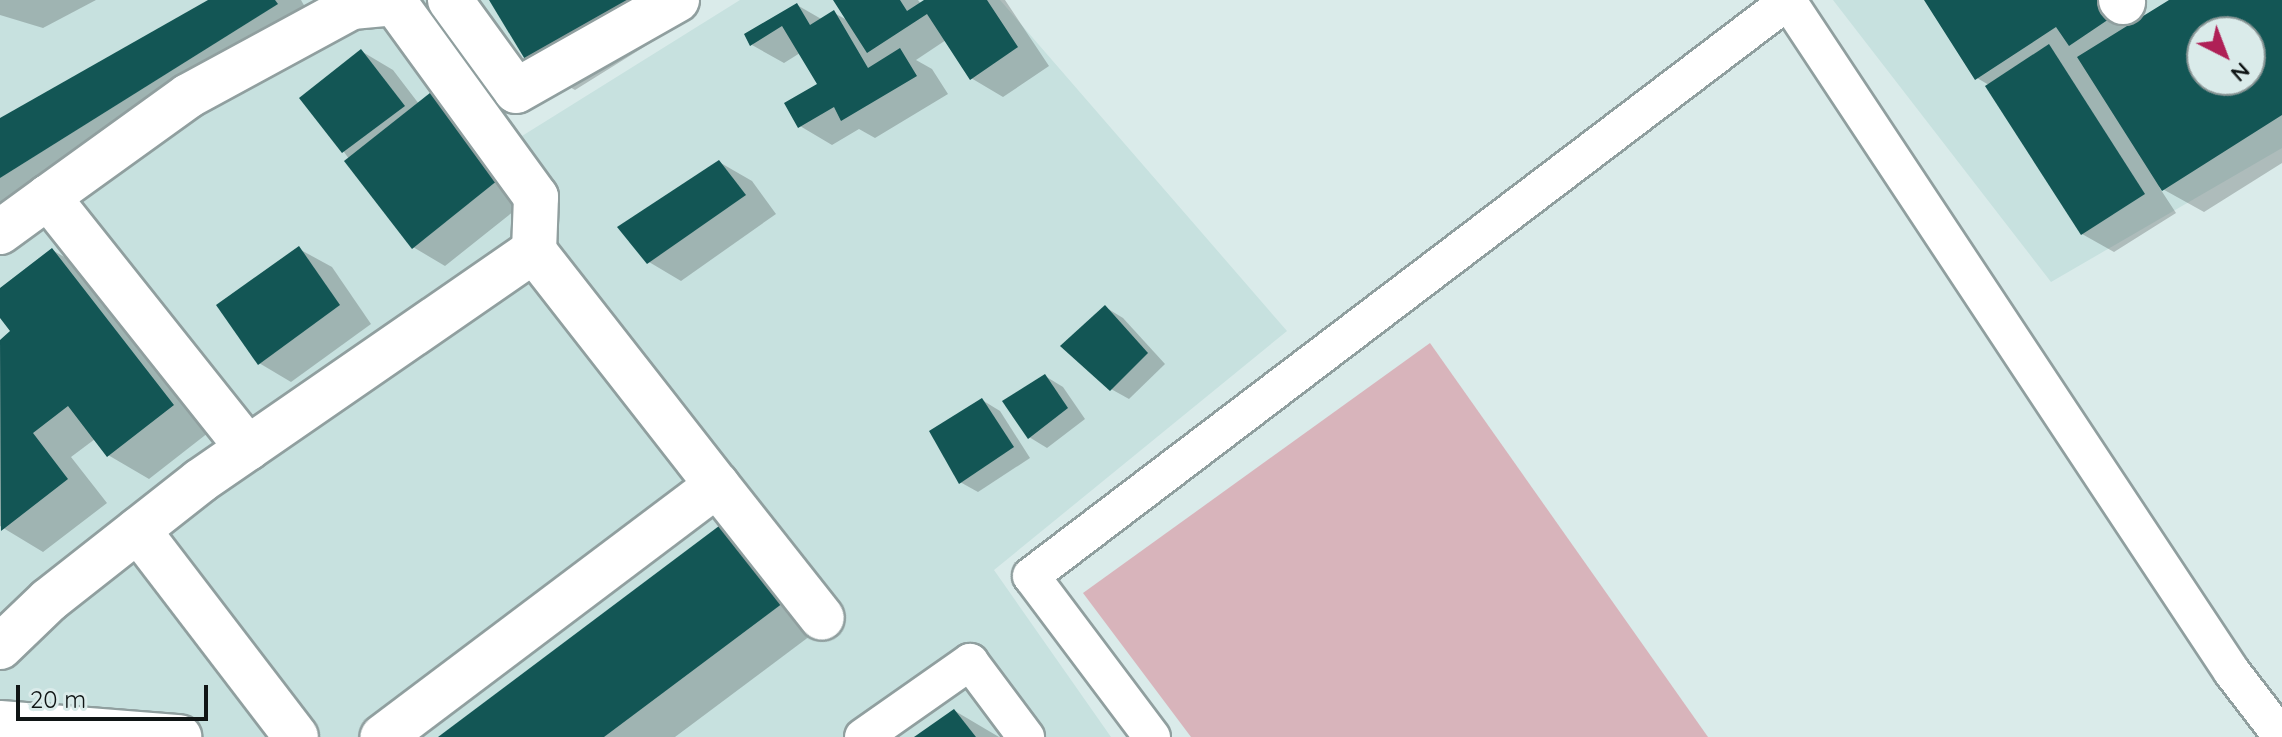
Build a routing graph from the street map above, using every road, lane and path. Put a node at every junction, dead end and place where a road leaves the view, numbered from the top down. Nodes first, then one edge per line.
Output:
1 (450, 0) edge
2 (677, 0) edge
3 (48, 197) junction
4 (0, 232) edge
5 (534, 251) junction
6 (248, 448) junction
7 (717, 485) junction
8 (138, 530) junction
9 (822, 618) dead end
10 (0, 647) edge
11 (0, 723) edge
12 (179, 737) edge
13 (296, 737) edge
14 (382, 737) edge
15 (863, 737) edge
16 (1026, 737) edge
17 (1152, 737) edge
18 (2282, 737) edge

1 - 2 street
3 - 4 street
3 - 5 street
3 - 6 street
5 - 6 street
5 - 7 street
6 - 8 street
7 - 9 street
7 - 14 street
8 - 10 street
8 - 13 street
11 - 12 street
15 - 16 lane
17 - 18 lane

